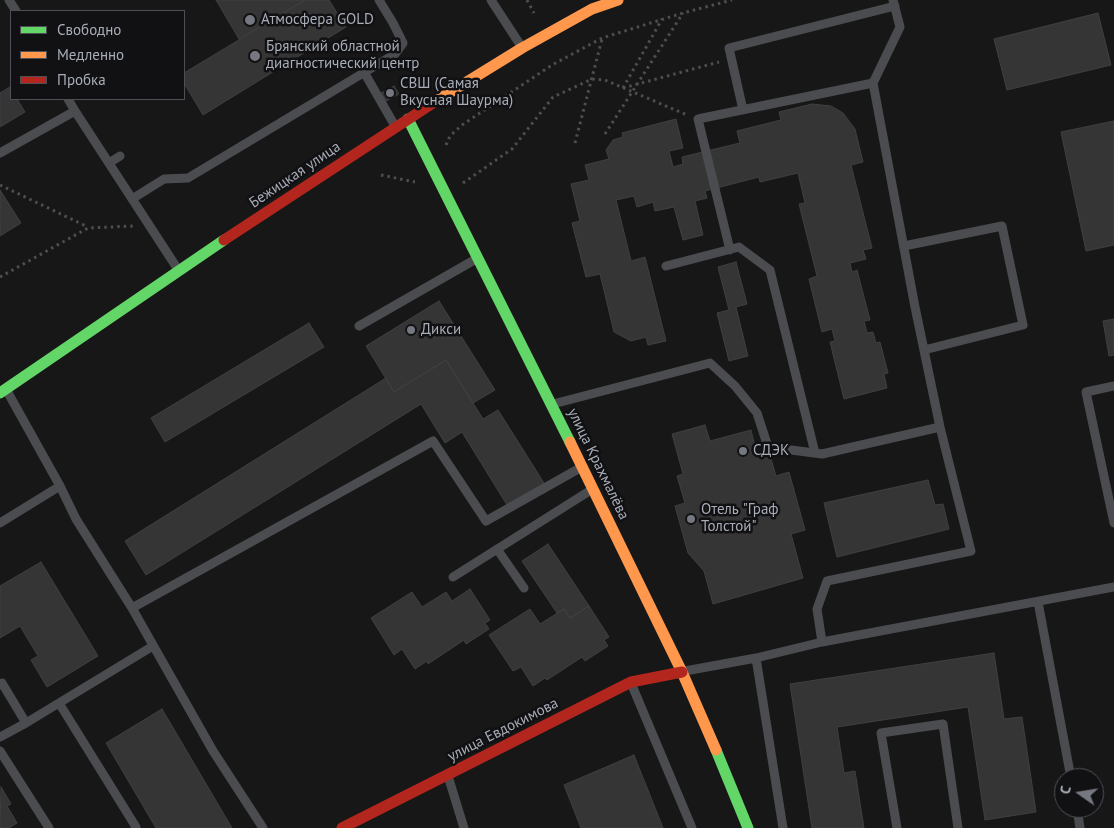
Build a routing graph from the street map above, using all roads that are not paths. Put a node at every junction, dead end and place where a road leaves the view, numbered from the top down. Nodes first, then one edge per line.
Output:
1 (379, 0) edge
2 (491, 0) edge
3 (618, 0) edge
4 (894, 3) edge
5 (522, 48) junction
6 (364, 72) junction
7 (874, 83) junction
8 (69, 100) edge
9 (743, 110) junction
10 (75, 111) junction
11 (408, 119) junction
12 (396, 127) junction
13 (0, 153) edge
14 (120, 156) dead end
15 (109, 164) junction
16 (132, 199) junction
17 (904, 246) junction
18 (730, 250) junction
19 (478, 257) junction
20 (666, 266) dead end
21 (178, 270) junction
22 (359, 326) dead end
23 (924, 350) junction
24 (1114, 386) edge
25 (3, 391) edge
26 (552, 404) junction
27 (940, 427) junction
28 (815, 453) junction
29 (582, 467) junction
30 (60, 486) junction
31 (593, 489) junction
32 (0, 523) edge
33 (1114, 523) edge
34 (497, 549) junction
35 (453, 577) dead end
36 (524, 588) dead end
37 (1114, 588) edge
38 (1038, 602) junction
39 (132, 608) junction
40 (822, 642) junction
41 (153, 646) junction
42 (756, 658) junction
43 (682, 672) junction
44 (631, 682) junction
45 (0, 685) edge
46 (59, 703) junction
47 (26, 723) junction
48 (0, 738) edge
49 (0, 751) edge
50 (1069, 768) edge
51 (447, 775) junction
52 (49, 828) edge
53 (134, 828) edge
54 (263, 828) edge
55 (342, 828) edge
56 (464, 828) edge
57 (692, 828) edge
58 (748, 828) edge
59 (783, 828) edge
60 (897, 828) edge
61 (958, 828) edge

1 - 6 lane
2 - 5 lane
3 - 5 main road, Бежицкая улица
4 - 7 lane
4 - 9 lane
5 - 11 main road, Бежицкая улица
6 - 12 lane
6 - 16 lane
7 - 9 lane
7 - 17 lane
8 - 10 lane
9 - 18 lane
10 - 13 lane
10 - 15 lane
11 - 12 main road, Бежицкая улица
11 - 19 main road, улица Крахмалёва
12 - 21 main road, Бежицкая улица
14 - 15 lane
15 - 16 lane
16 - 21 lane
17 - 23 lane
17 - 23 lane
18 - 20 lane
18 - 28 lane
19 - 22 lane
19 - 26 main road, улица Крахмалёва
21 - 25 main road, Бежицкая улица
23 - 27 lane
24 - 33 lane
25 - 30 lane
26 - 28 lane
26 - 29 main road, улица Крахмалёва
27 - 28 lane
27 - 40 lane
29 - 31 main road, улица Крахмалёва
29 - 39 lane
30 - 32 lane
30 - 39 lane
31 - 34 lane
31 - 43 main road, улица Крахмалёва
34 - 35 lane
34 - 36 lane
37 - 38 lane
38 - 40 lane
38 - 50 lane
39 - 41 lane
40 - 42 lane
41 - 46 lane
41 - 54 lane
42 - 43 lane
42 - 59 lane
43 - 44 main road, улица Евдокимова
43 - 58 main road, улица Крахмалёва
44 - 51 main road, улица Евдокимова
44 - 57 lane
45 - 47 lane
46 - 47 lane
46 - 53 lane
47 - 48 lane
49 - 52 lane
51 - 55 main road, улица Евдокимова
51 - 56 lane
60 - 61 lane

